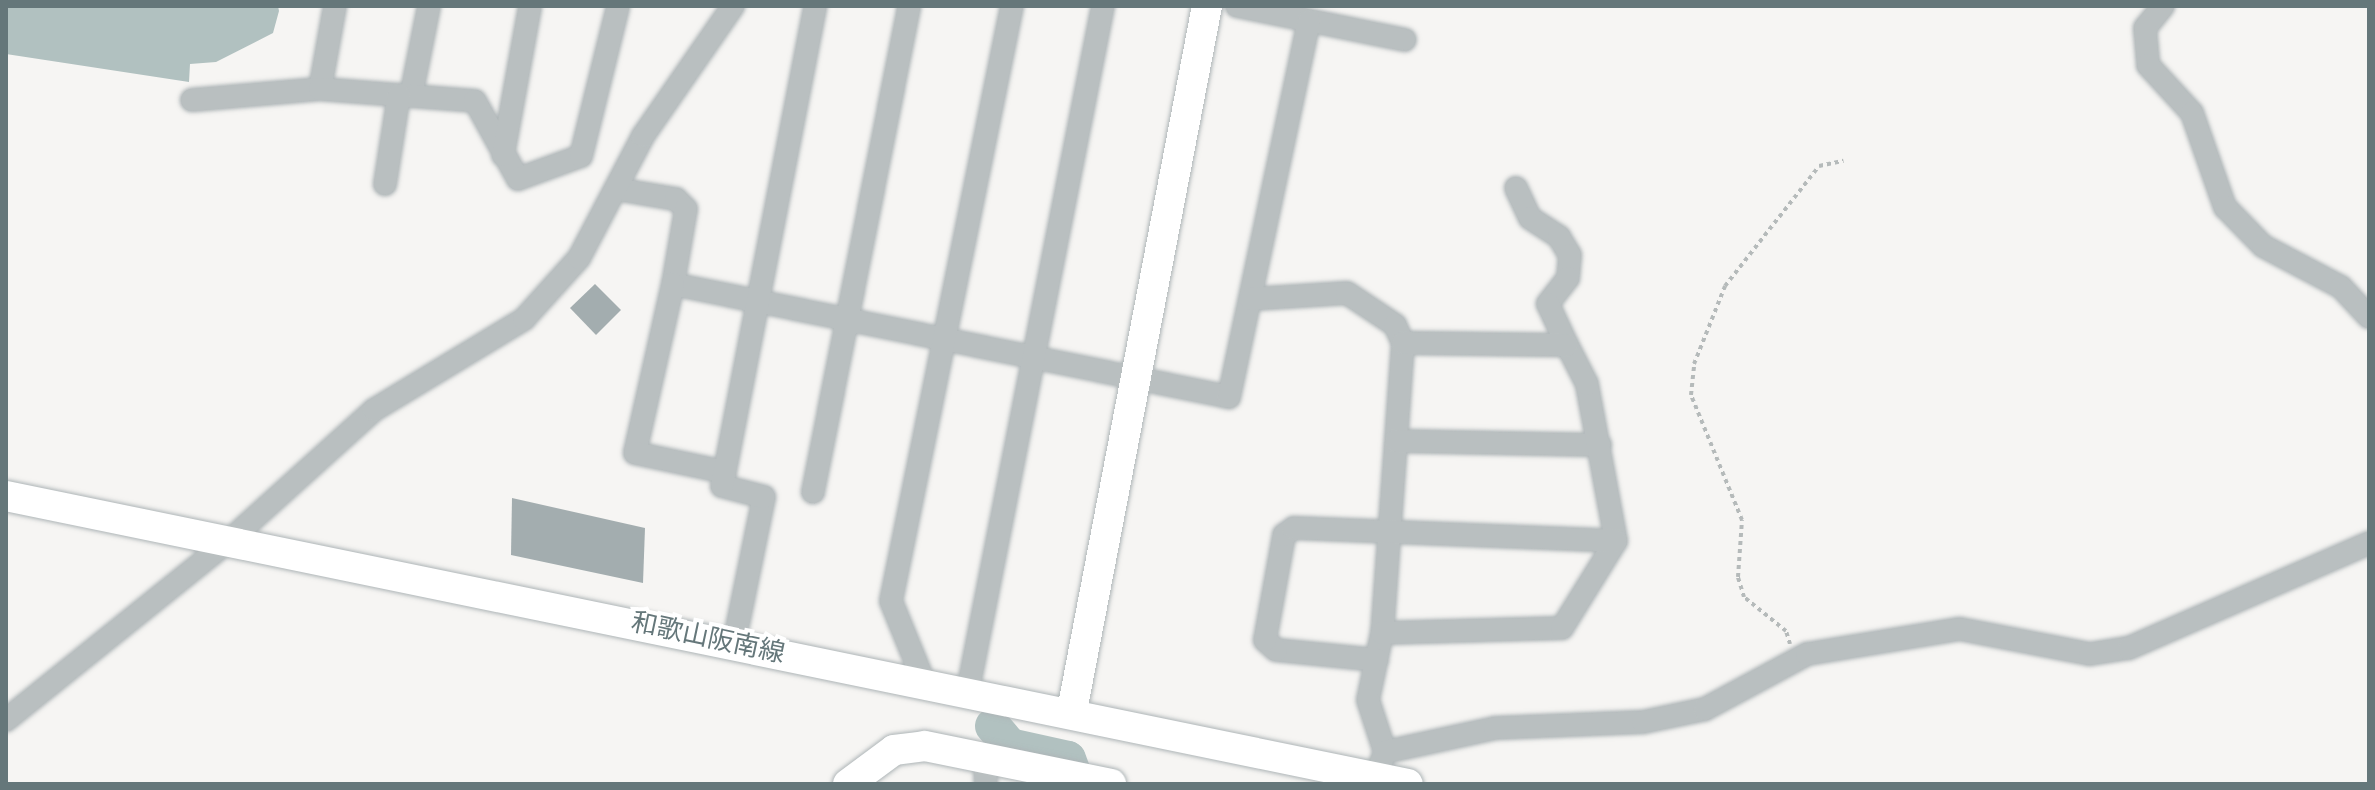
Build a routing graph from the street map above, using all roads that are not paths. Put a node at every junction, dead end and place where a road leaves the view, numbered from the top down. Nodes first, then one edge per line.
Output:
1 (335, 6) edge
2 (429, 6) edge
3 (530, 6) edge
4 (618, 6) edge
5 (733, 6) edge
6 (815, 6) edge
7 (909, 6) edge
8 (1012, 6) edge
9 (1103, 6) edge
10 (1207, 6) edge
11 (1237, 6) edge
12 (2163, 6) edge
13 (1316, 16) edge
14 (1405, 40) dead end
15 (320, 89) junction
16 (405, 95) junction
17 (192, 100) dead end
18 (503, 155) junction
19 (385, 184) dead end
20 (1516, 188) dead end
21 (616, 189) junction
22 (673, 284) junction
23 (1251, 299) junction
24 (756, 300) junction
25 (2369, 317) edge
26 (846, 319) junction
27 (947, 339) junction
28 (1403, 343) junction
29 (1567, 345) junction
30 (1032, 356) junction
31 (1131, 376) junction
32 (1396, 441) junction
33 (1600, 445) junction
34 (725, 472) junction
35 (813, 492) dead end
36 (6, 496) edge
37 (1390, 532) junction
38 (230, 540) junction
39 (1616, 541) junction
40 (2369, 543) edge
41 (1382, 633) junction
42 (734, 643) junction
43 (1377, 660) junction
44 (924, 682) junction
45 (968, 690) junction
46 (1072, 711) junction
47 (6, 720) edge
48 (1381, 764) junction
49 (985, 772) edge
50 (1318, 776) edge
51 (848, 784) edge
52 (1111, 784) edge
53 (1408, 784) edge

1 - 15 street
2 - 16 street
3 - 18 street
4 - 18 street
5 - 21 street
6 - 24 street
7 - 26 street
8 - 27 street
9 - 30 street
10 - 31 main road
11 - 13 street
12 - 25 street
13 - 14 street
13 - 23 street
15 - 16 street
15 - 17 street
16 - 18 street
16 - 19 street
20 - 29 street
21 - 22 street
21 - 38 street
22 - 24 street
22 - 34 street
23 - 28 street
23 - 31 street
24 - 26 street
24 - 34 street
26 - 27 street
26 - 35 street
27 - 30 street
27 - 44 street
28 - 29 street
28 - 32 street
29 - 33 street
30 - 31 street
30 - 45 street
31 - 46 main road
32 - 33 street
32 - 37 street
33 - 39 street
34 - 42 street
36 - 38 main road, 和歌山阪南線
37 - 39 street
37 - 41 street
37 - 43 street
38 - 42 main road, 和歌山阪南線
38 - 47 street
39 - 41 street
40 - 48 street
41 - 43 street
42 - 44 main road, 和歌山阪南線
43 - 48 street
44 - 45 main road, 和歌山阪南線
45 - 46 main road, 和歌山阪南線
46 - 50 main road, 和歌山阪南線
48 - 50 main road, 和歌山阪南線
48 - 53 main road, 和歌山阪南線
49 - 51 main road
49 - 52 main road

